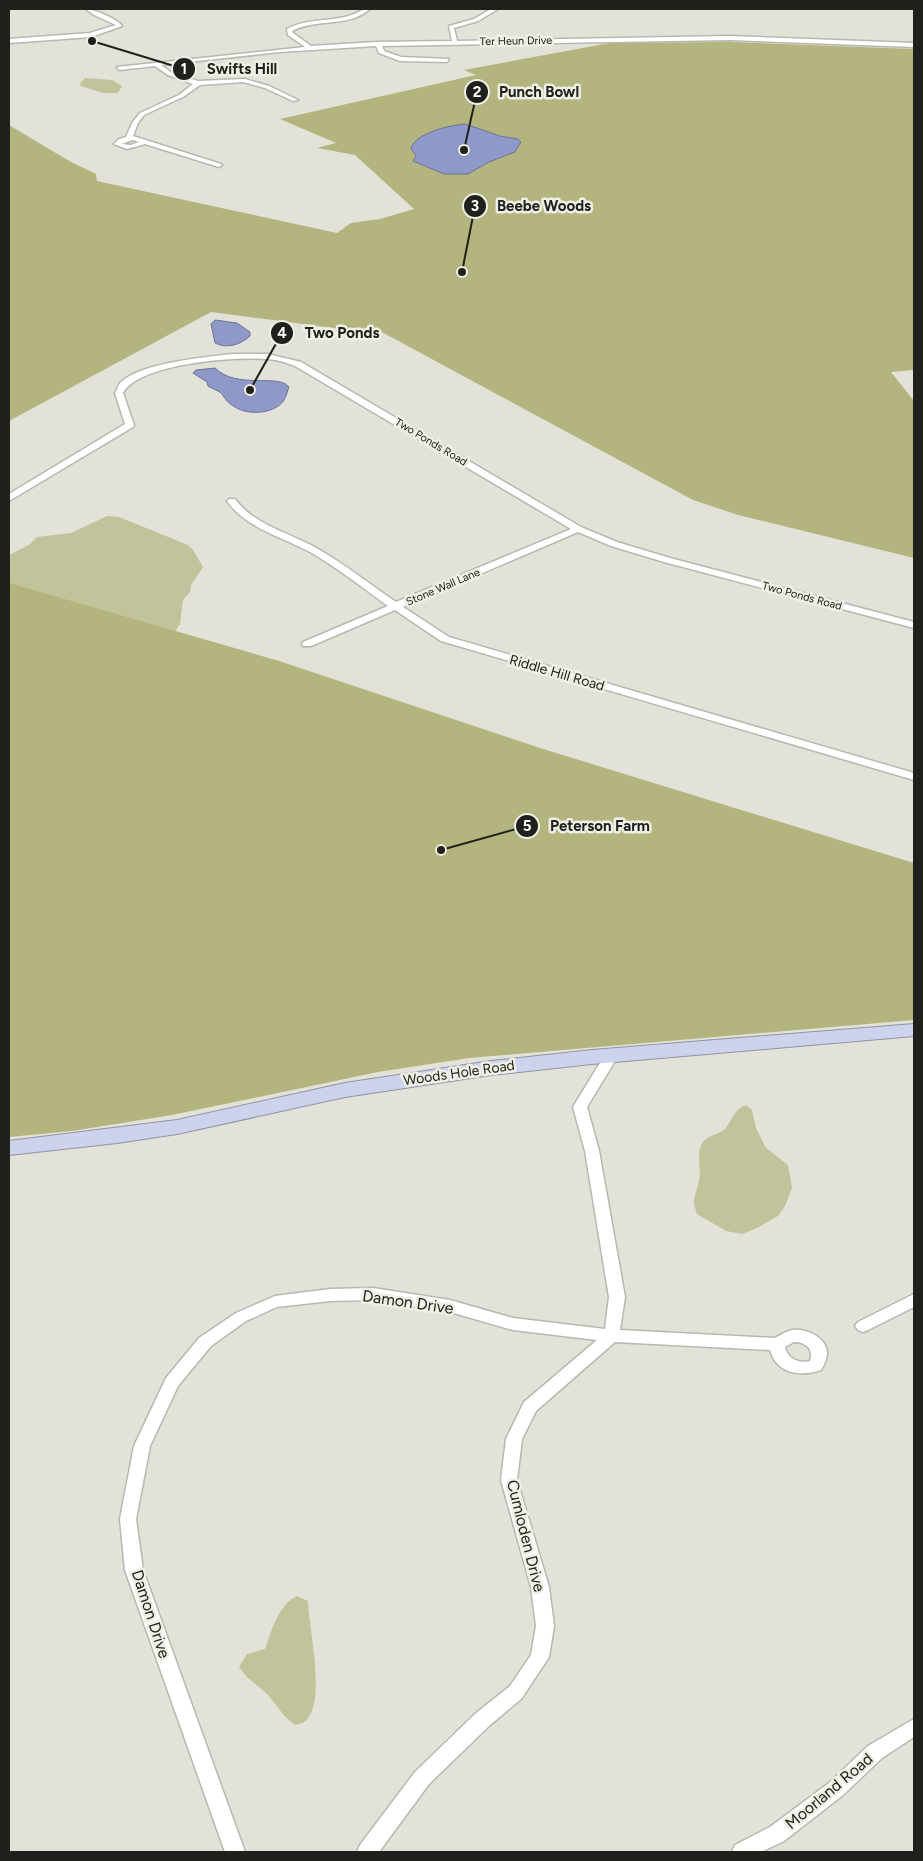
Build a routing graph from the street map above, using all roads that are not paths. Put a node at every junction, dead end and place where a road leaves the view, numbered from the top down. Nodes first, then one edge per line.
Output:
1 (89, 9) edge
2 (367, 9) edge
3 (496, 9) edge
4 (9, 41) edge
5 (455, 43) junction
6 (379, 44) junction
7 (914, 45) edge
8 (309, 47) junction
9 (446, 60) dead end
10 (157, 65) junction
11 (120, 68) dead end
12 (198, 83) junction
13 (295, 100) dead end
14 (129, 139) junction
15 (144, 142) junction
16 (219, 164) dead end
17 (9, 498) edge
18 (232, 502) dead end
19 (578, 529) junction
20 (397, 607) junction
21 (914, 625) edge
22 (307, 644) dead end
23 (914, 777) edge
24 (914, 1030) edge
25 (611, 1056) junction
26 (9, 1148) edge
27 (914, 1300) edge
28 (863, 1326) dead end
29 (612, 1336) junction
30 (777, 1344) dead end
31 (914, 1727) edge
32 (235, 1852) edge
33 (367, 1852) edge
34 (742, 1852) edge

1 - 4 street
2 - 8 street
3 - 5 street
5 - 6 street, Ter Heun Drive
5 - 7 street, Ter Heun Drive
6 - 8 street, Ter Heun Drive
6 - 9 street
8 - 10 street, Ter Heun Drive
10 - 11 street, Ter Heun Drive
10 - 12 street
12 - 13 street
12 - 14 street
14 - 15 street
14 - 15 street
15 - 16 street
17 - 19 street, Two Ponds Road
18 - 20 street, Riddle Hill Road
19 - 20 street, Stone Wall Lane
19 - 21 street, Two Ponds Road
20 - 22 street, Stone Wall Lane
20 - 23 street, Riddle Hill Road
24 - 25 highway, Woods Hole Road
25 - 26 highway, Woods Hole Road
25 - 29 street
27 - 28 street
29 - 30 street, Damon Drive
29 - 32 street, Damon Drive
29 - 33 street, Cumloden Drive
31 - 34 street, Moorland Road

